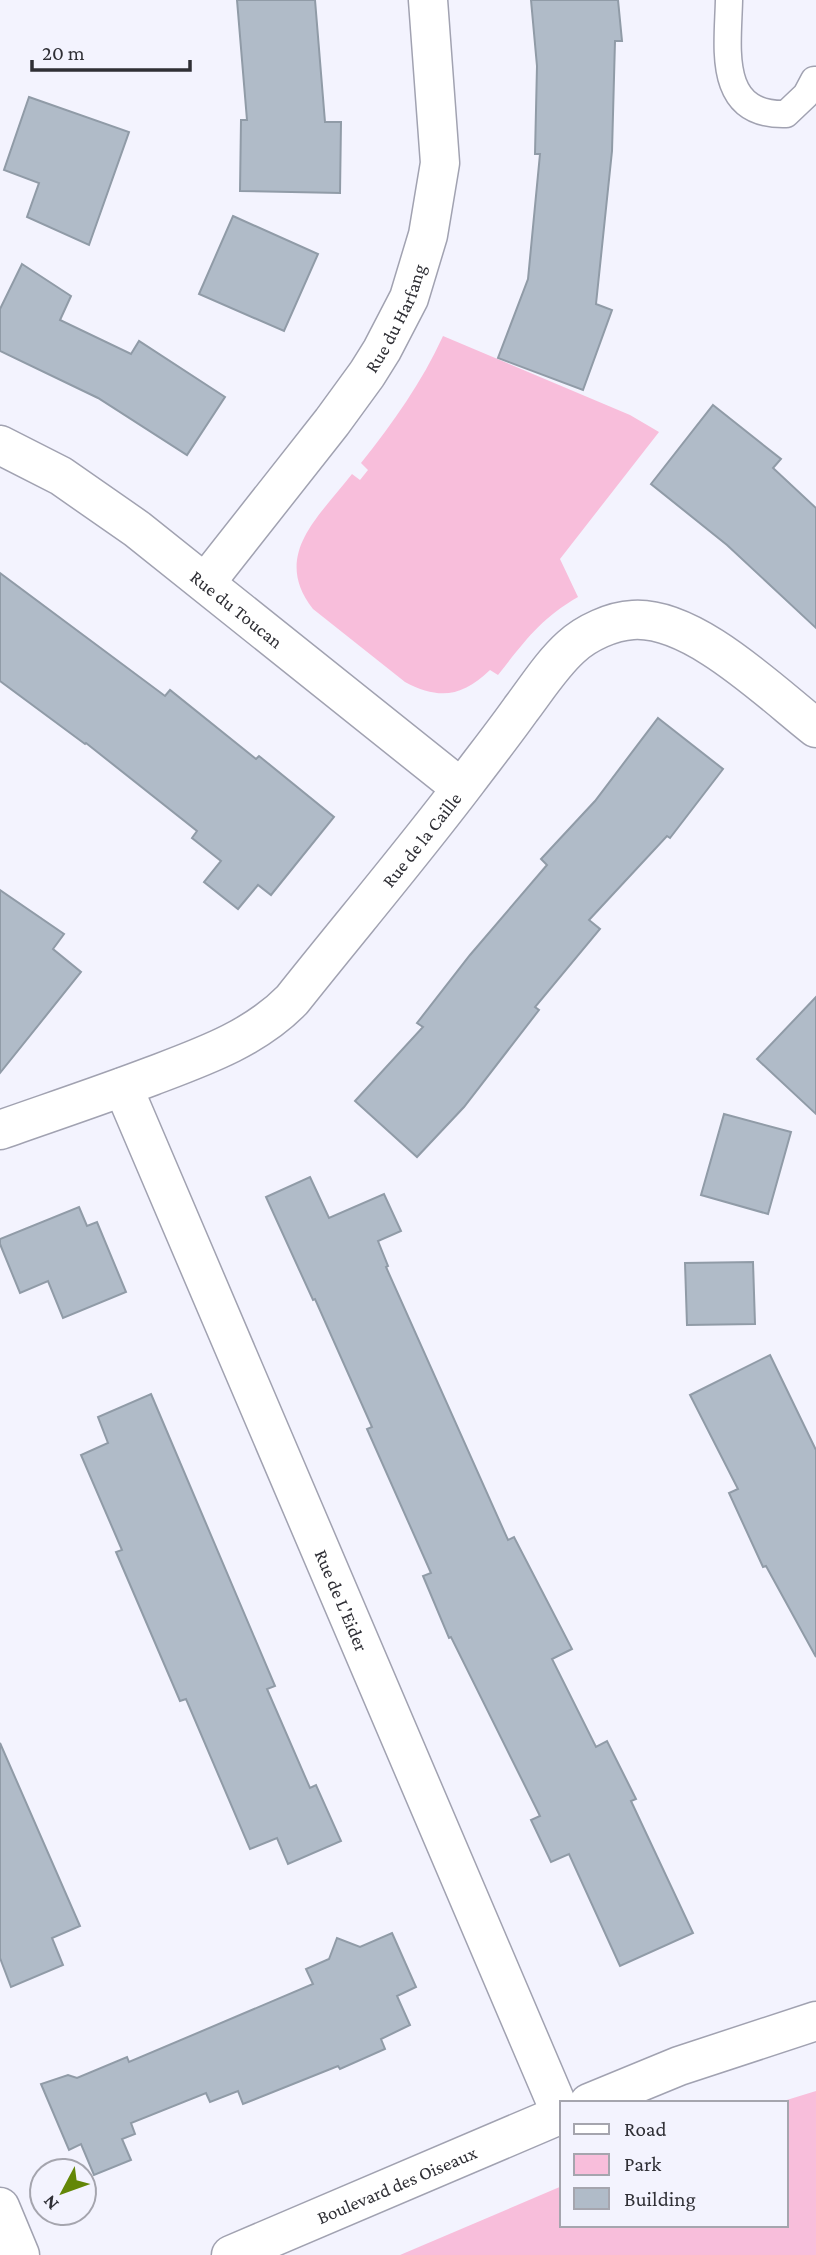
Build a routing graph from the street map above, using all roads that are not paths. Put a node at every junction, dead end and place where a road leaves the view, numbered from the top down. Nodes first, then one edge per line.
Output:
1 (428, 0) edge
2 (729, 0) edge
3 (814, 80) dead end
4 (0, 445) edge
5 (206, 582) junction
6 (816, 728) edge
7 (461, 788) junction
8 (124, 1087) junction
9 (0, 1130) edge
10 (816, 2021) edge
11 (567, 2101) edge
12 (593, 2101) edge
13 (560, 2115) edge
14 (0, 2207) edge
15 (20, 2255) edge
16 (231, 2255) edge

1 - 5 street, Rue du Harfang
2 - 3 lane
4 - 5 street, Rue du Toucan
5 - 7 street, Rue du Toucan
6 - 7 street, Rue de la Caille
7 - 8 street, Rue de la Caille
8 - 9 street, Rue de la Caille
8 - 11 street, Rue de L'Eider
10 - 12 street, Boulevard des Oiseaux
13 - 16 street, Boulevard des Oiseaux
14 - 15 street

